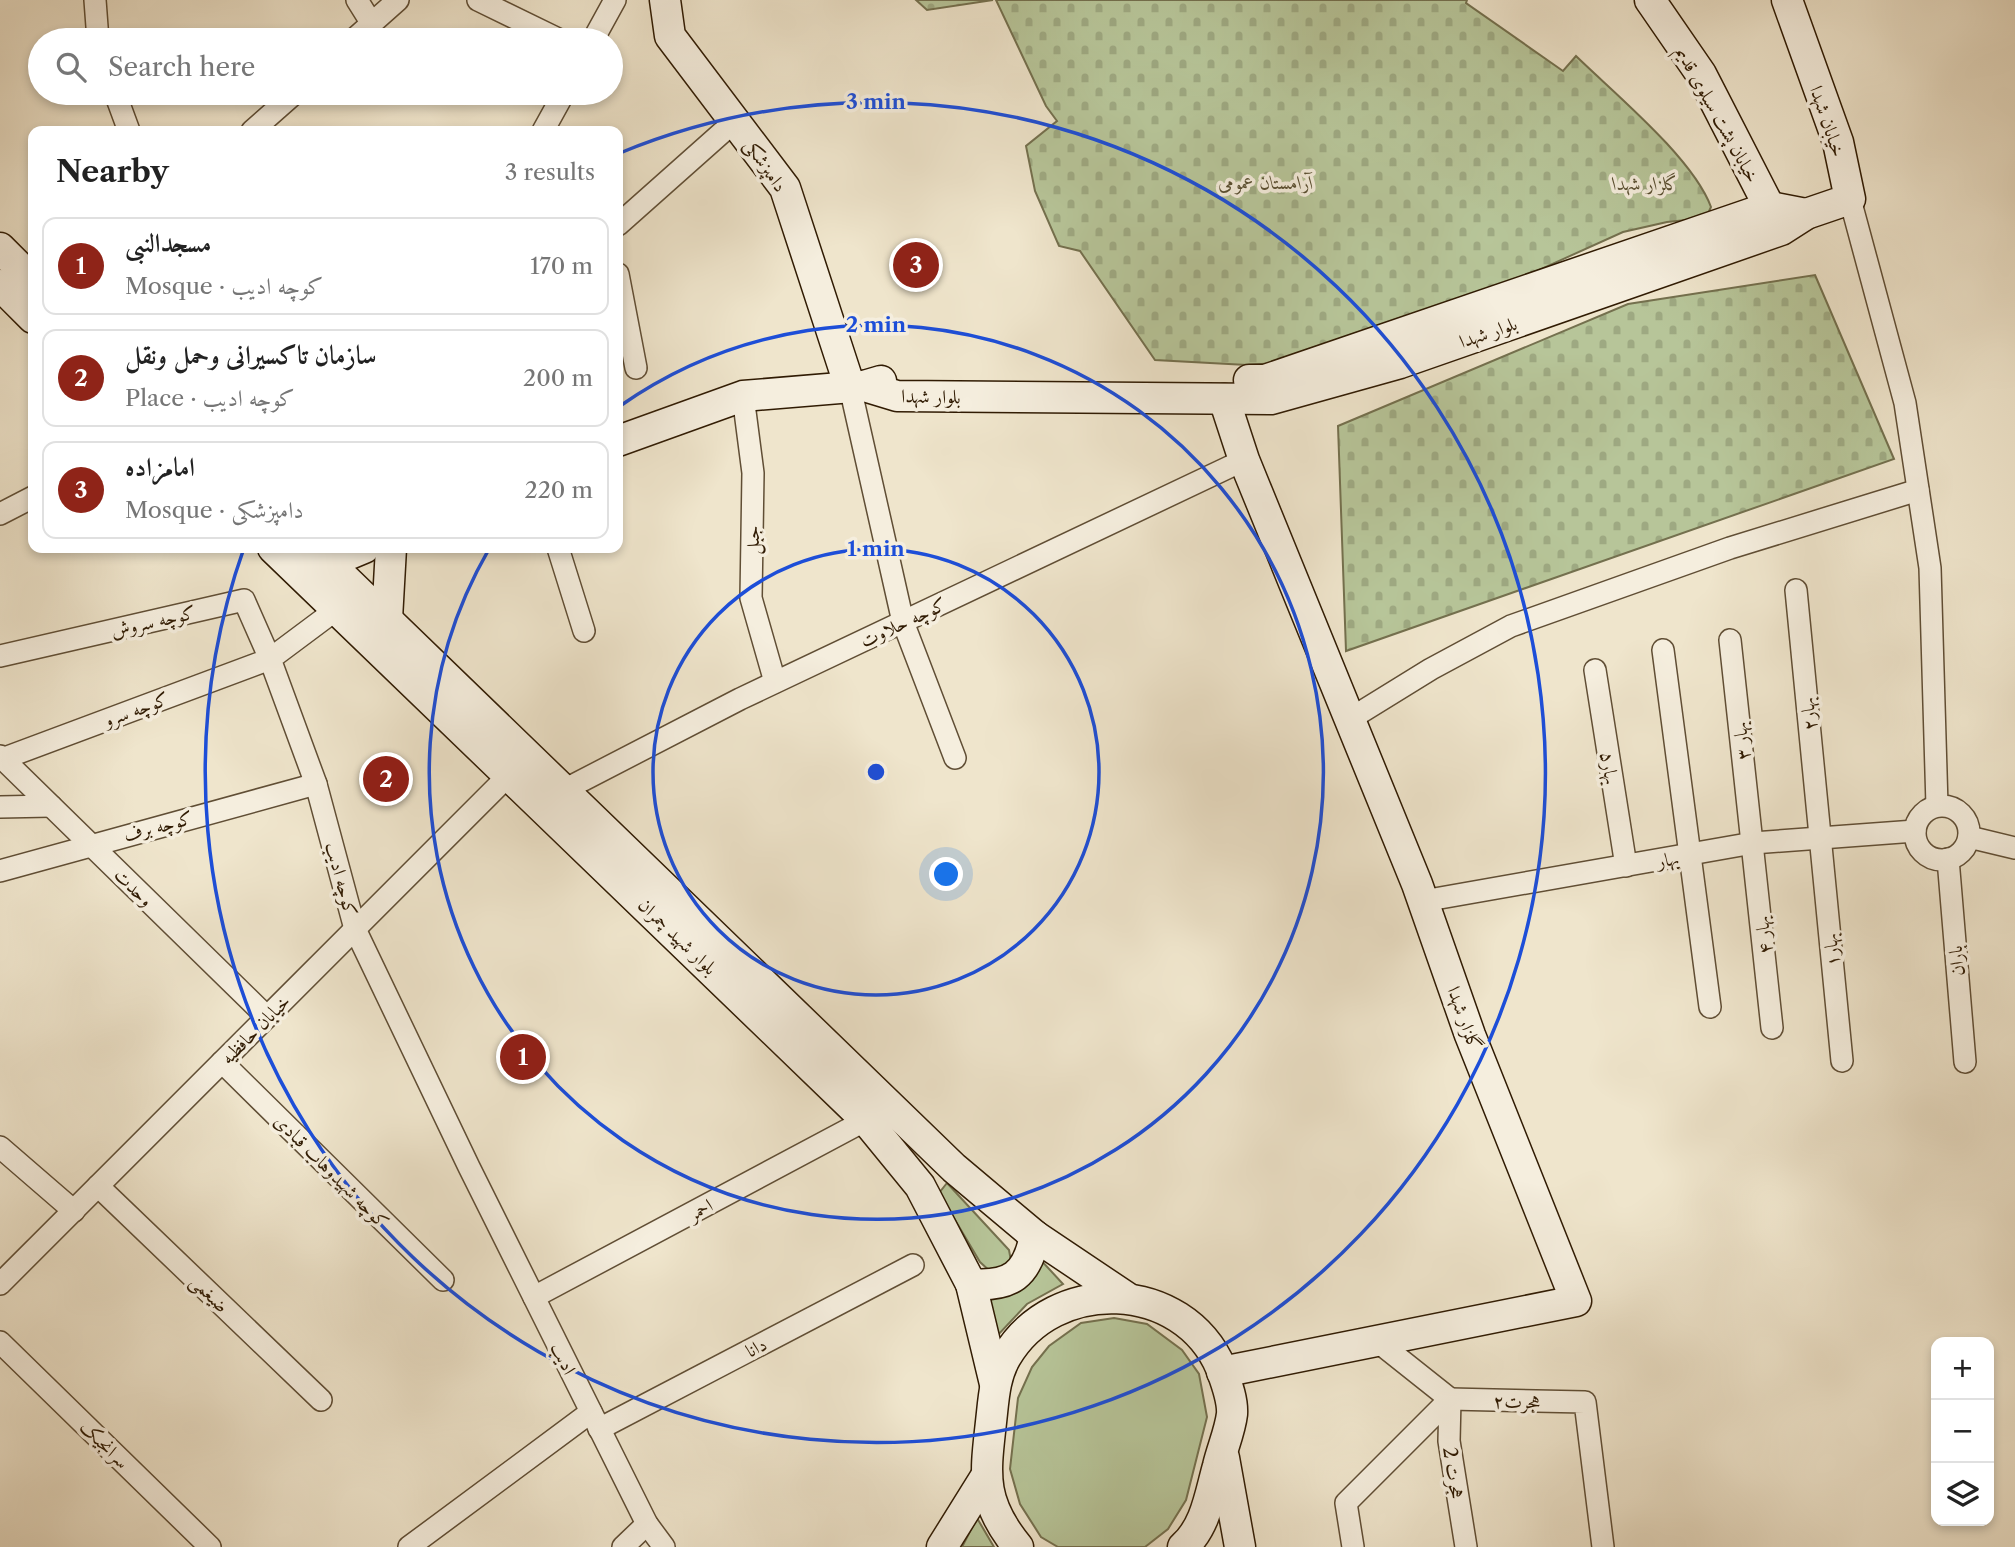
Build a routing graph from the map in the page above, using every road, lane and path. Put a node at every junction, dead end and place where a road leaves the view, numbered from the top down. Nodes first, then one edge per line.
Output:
1 (95, 0) edge
2 (357, 0) edge
3 (398, 0) edge
4 (478, 0) edge
5 (615, 0) edge
6 (665, 0) edge
7 (1650, 0) edge
8 (1787, 0) edge
9 (372, 24) junction
10 (97, 28) edge
11 (367, 28) edge
12 (535, 28) edge
13 (600, 28) edge
14 (119, 105) edge
15 (281, 105) edge
16 (557, 105) edge
17 (735, 121) junction
18 (127, 126) edge
19 (258, 126) edge
20 (546, 126) edge
21 (1850, 199) junction
22 (1786, 217) junction
23 (623, 221) edge
24 (0, 248) edge
25 (28, 276) edge
26 (0, 285) edge
27 (623, 300) edge
28 (28, 313) edge
29 (636, 368) dead end
30 (857, 386) junction
31 (743, 396) junction
32 (1224, 399) junction
33 (623, 439) edge
34 (1244, 460) junction
35 (1918, 490) junction
36 (28, 500) edge
37 (0, 514) edge
38 (277, 553) edge
39 (391, 553) edge
40 (560, 553) edge
41 (321, 555) edge
42 (1796, 590) dead end
43 (337, 609) junction
44 (387, 619) junction
45 (903, 622) junction
46 (584, 631) dead end
47 (1730, 640) dead end
48 (1663, 650) dead end
49 (0, 656) edge
50 (270, 659) junction
51 (1595, 670) dead end
52 (775, 682) junction
53 (1350, 719) junction
54 (1, 757) edge
55 (955, 758) dead end
56 (510, 774) junction
57 (316, 784) junction
58 (564, 790) junction
59 (51, 806) junction
60 (1937, 806) junction
61 (0, 807) edge
62 (1915, 831) junction
63 (1969, 837) junction
64 (1820, 838) junction
65 (1753, 843) junction
66 (89, 844) junction
67 (2015, 848) edge
68 (1689, 855) junction
69 (1948, 859) junction
70 (1626, 866) junction
71 (0, 871) edge
72 (1423, 901) junction
73 (355, 929) junction
74 (1710, 1007) dead end
75 (267, 1017) junction
76 (1772, 1028) dead end
77 (1842, 1061) dead end
78 (222, 1062) junction
79 (1965, 1062) dead end
80 (866, 1120) junction
81 (0, 1147) edge
82 (469, 1167) joint
83 (99, 1186) junction
84 (74, 1210) junction
85 (1035, 1236) junction
86 (913, 1265) dead end
87 (443, 1280) dead end
88 (0, 1284) edge
89 (971, 1284) junction
90 (534, 1297) junction
91 (1126, 1297) junction
92 (1377, 1341) junction
93 (0, 1342) edge
94 (1222, 1372) junction
95 (995, 1384) junction
96 (1450, 1399) junction
97 (321, 1401) dead end
98 (595, 1420) junction
99 (1223, 1448) junction
100 (985, 1478) junction
101 (647, 1524) junction
102 (210, 1547) edge
103 (409, 1547) edge
104 (622, 1547) edge
105 (664, 1547) edge
106 (942, 1547) edge
107 (1017, 1547) edge
108 (1183, 1547) edge
109 (1240, 1547) edge
110 (1353, 1547) edge
111 (1466, 1547) edge
112 (1603, 1547) edge

1 - 10 street
2 - 9 street
3 - 9 street
4 - 12 street
5 - 13 street
6 - 17 street, دامپزشکی
7 - 22 street, خیابان پشت سیلوی قدیم
8 - 21 street, خیابان شهدا
9 - 11 street
14 - 18 street
15 - 19 street
16 - 20 street
17 - 23 street
17 - 30 street, دامپزشکی
21 - 22 street
21 - 35 street
22 - 30 street, بلوار شهدا
22 - 32 street, بلوار شهدا
24 - 25 street
26 - 28 street
27 - 29 street
30 - 31 street
30 - 32 street, بلوار شهدا
30 - 45 street
31 - 33 street
31 - 52 street, جبل
32 - 34 street, گلزار شهدا
34 - 45 street, کوچه حلاوت
34 - 53 street, گلزار شهدا
35 - 53 street
35 - 60 street
36 - 37 street
38 - 43 street, بلوار شهید چمران
39 - 44 street
40 - 46 street
41 - 44 street, بلوار شهید چمران
42 - 64 street, بهار۲
43 - 50 street
43 - 56 street, بلوار شهید چمران
44 - 58 street, بلوار شهید چمران
45 - 52 street, کوچه حلاوت
45 - 55 street
47 - 65 street, بهار ۳
48 - 68 street
49 - 50 street, کوچه سروش
50 - 54 street, کوچه سرو
50 - 57 street, کوچه ادیب
51 - 70 street, بهار۵
52 - 58 street, کوچه حلاوت
53 - 72 street, گلزار شهدا
54 - 59 street, وحدت
56 - 73 street, خیابان حافظیه
56 - 80 street, بلوار شهید چمران
57 - 66 street, کوچه برف
57 - 73 street, کوچه ادیب
58 - 85 street, بلوار شهید چمران
59 - 61 street
59 - 66 street, وحدت
60 - 62 street
60 - 63 street
62 - 64 street, بهار
62 - 69 street
63 - 67 street
63 - 69 street
64 - 65 street, بهار
64 - 77 street, بهار۱
65 - 68 street, بهار
65 - 76 street, بهار ۴
66 - 71 street, کوچه برف
66 - 75 street, وحدت
68 - 70 street, بهار
68 - 74 street
69 - 79 street, باران
70 - 72 street, بهار
72 - 92 street, گلزار شهدا
73 - 75 street, خیابان حافظیه
73 - 82 street, کوچه ادیب
75 - 78 street, خیابان حافظیه
78 - 83 street, خیابان حافظیه
78 - 87 street, کوچه شهیدوهاب قبادی
80 - 89 street, بلوار شهید چمران
80 - 90 street, احمر
81 - 84 street
82 - 90 street, ادیب
83 - 84 street, خیابان حافظیه
83 - 97 street, ضیغمی
84 - 88 street, خیابان حافظیه
85 - 89 street
85 - 91 street, بلوار شهید چمران
86 - 98 street, دانا
89 - 95 street, بلوار شهید چمران
90 - 98 street, ادیب
91 - 94 street
91 - 95 street
92 - 94 street, گلزار شهدا
92 - 96 street
93 - 102 street, سرانجیک
94 - 99 street
95 - 100 street
96 - 110 street
96 - 111 street, هجرت 2
96 - 112 street, هجرت۲
98 - 101 street, ادیب
98 - 103 street, دانا
99 - 108 street
99 - 109 street
100 - 106 street
100 - 107 street
101 - 104 street
101 - 105 street, ادیب

